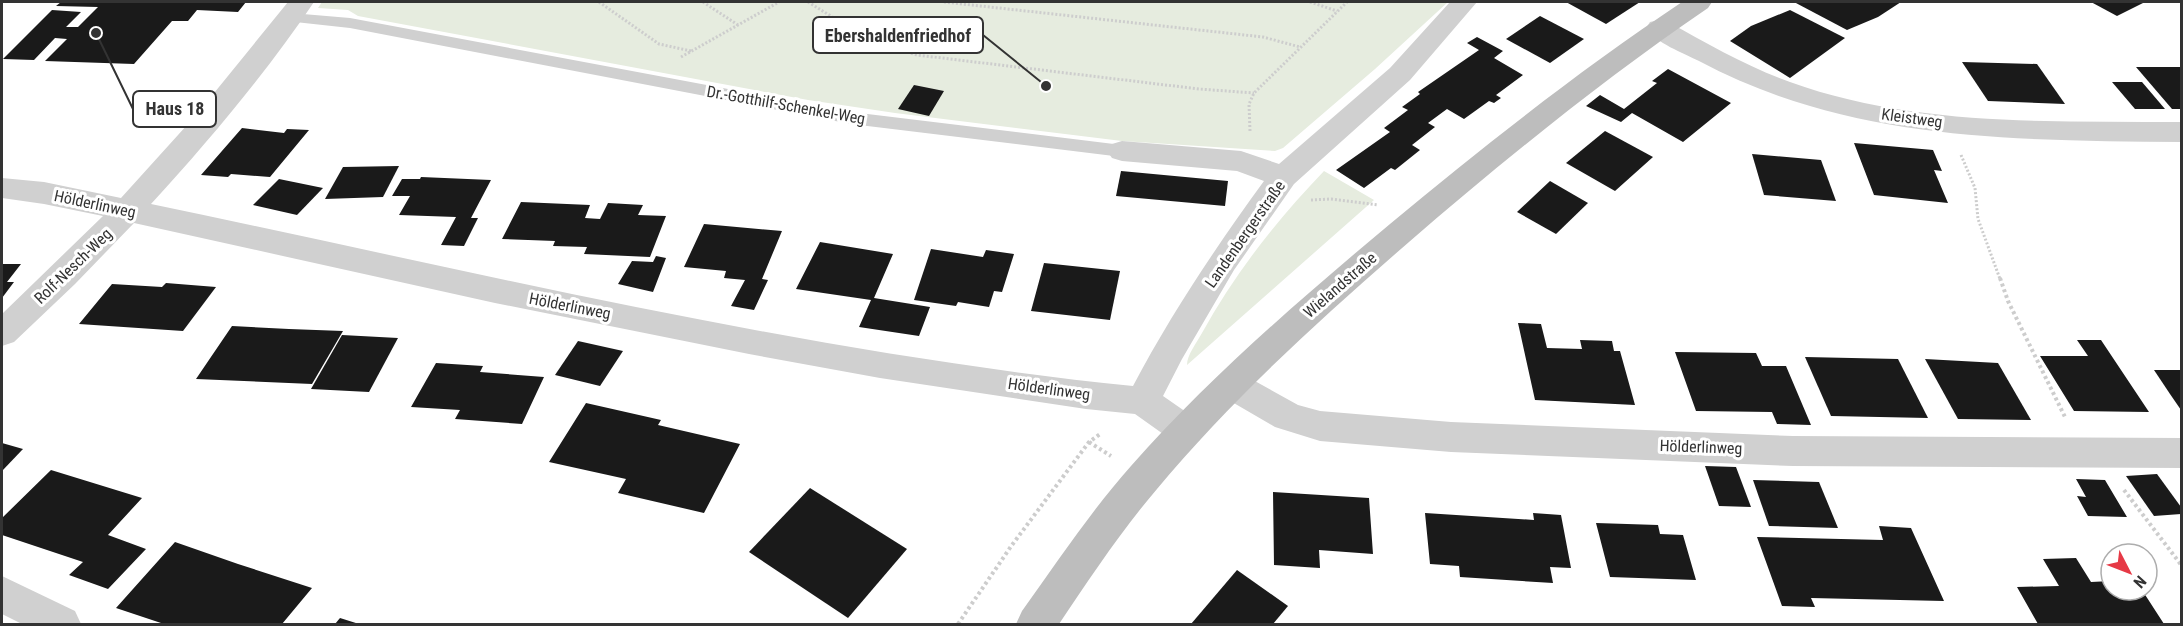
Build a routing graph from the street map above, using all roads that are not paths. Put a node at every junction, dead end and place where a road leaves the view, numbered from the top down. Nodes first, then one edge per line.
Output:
1 (1464, 2) edge
2 (1699, 2) edge
3 (296, 10) edge
4 (1659, 28) junction
5 (2181, 132) edge
6 (1122, 151) joint
7 (1283, 177) junction
8 (2, 188) edge
9 (128, 212) junction
10 (2, 333) edge
11 (1232, 385) junction
12 (1143, 401) junction
13 (1186, 431) junction
14 (2181, 453) edge
15 (2, 594) edge
16 (61, 624) edge
17 (1036, 624) edge

1 - 7 street, Landenbergerstraße
2 - 4 main road, Wielandstraße
3 - 6 lane, Dr.-Gotthilf-Schenkel-Weg
3 - 9 street, Rolf-Nesch-Weg
4 - 5 street, Kleistweg
4 - 11 main road, Wielandstraße
6 - 7 street, Dr.-Gotthilf-Schenkel-Weg
7 - 12 street, Landenbergerstraße
8 - 9 street, Hölderlinweg
9 - 10 street, Rolf-Nesch-Weg
9 - 12 street, Hölderlinweg
11 - 13 main road, Wielandstraße
11 - 14 street, Hölderlinweg
12 - 13 street
13 - 17 main road, Wielandstraße
15 - 16 street

